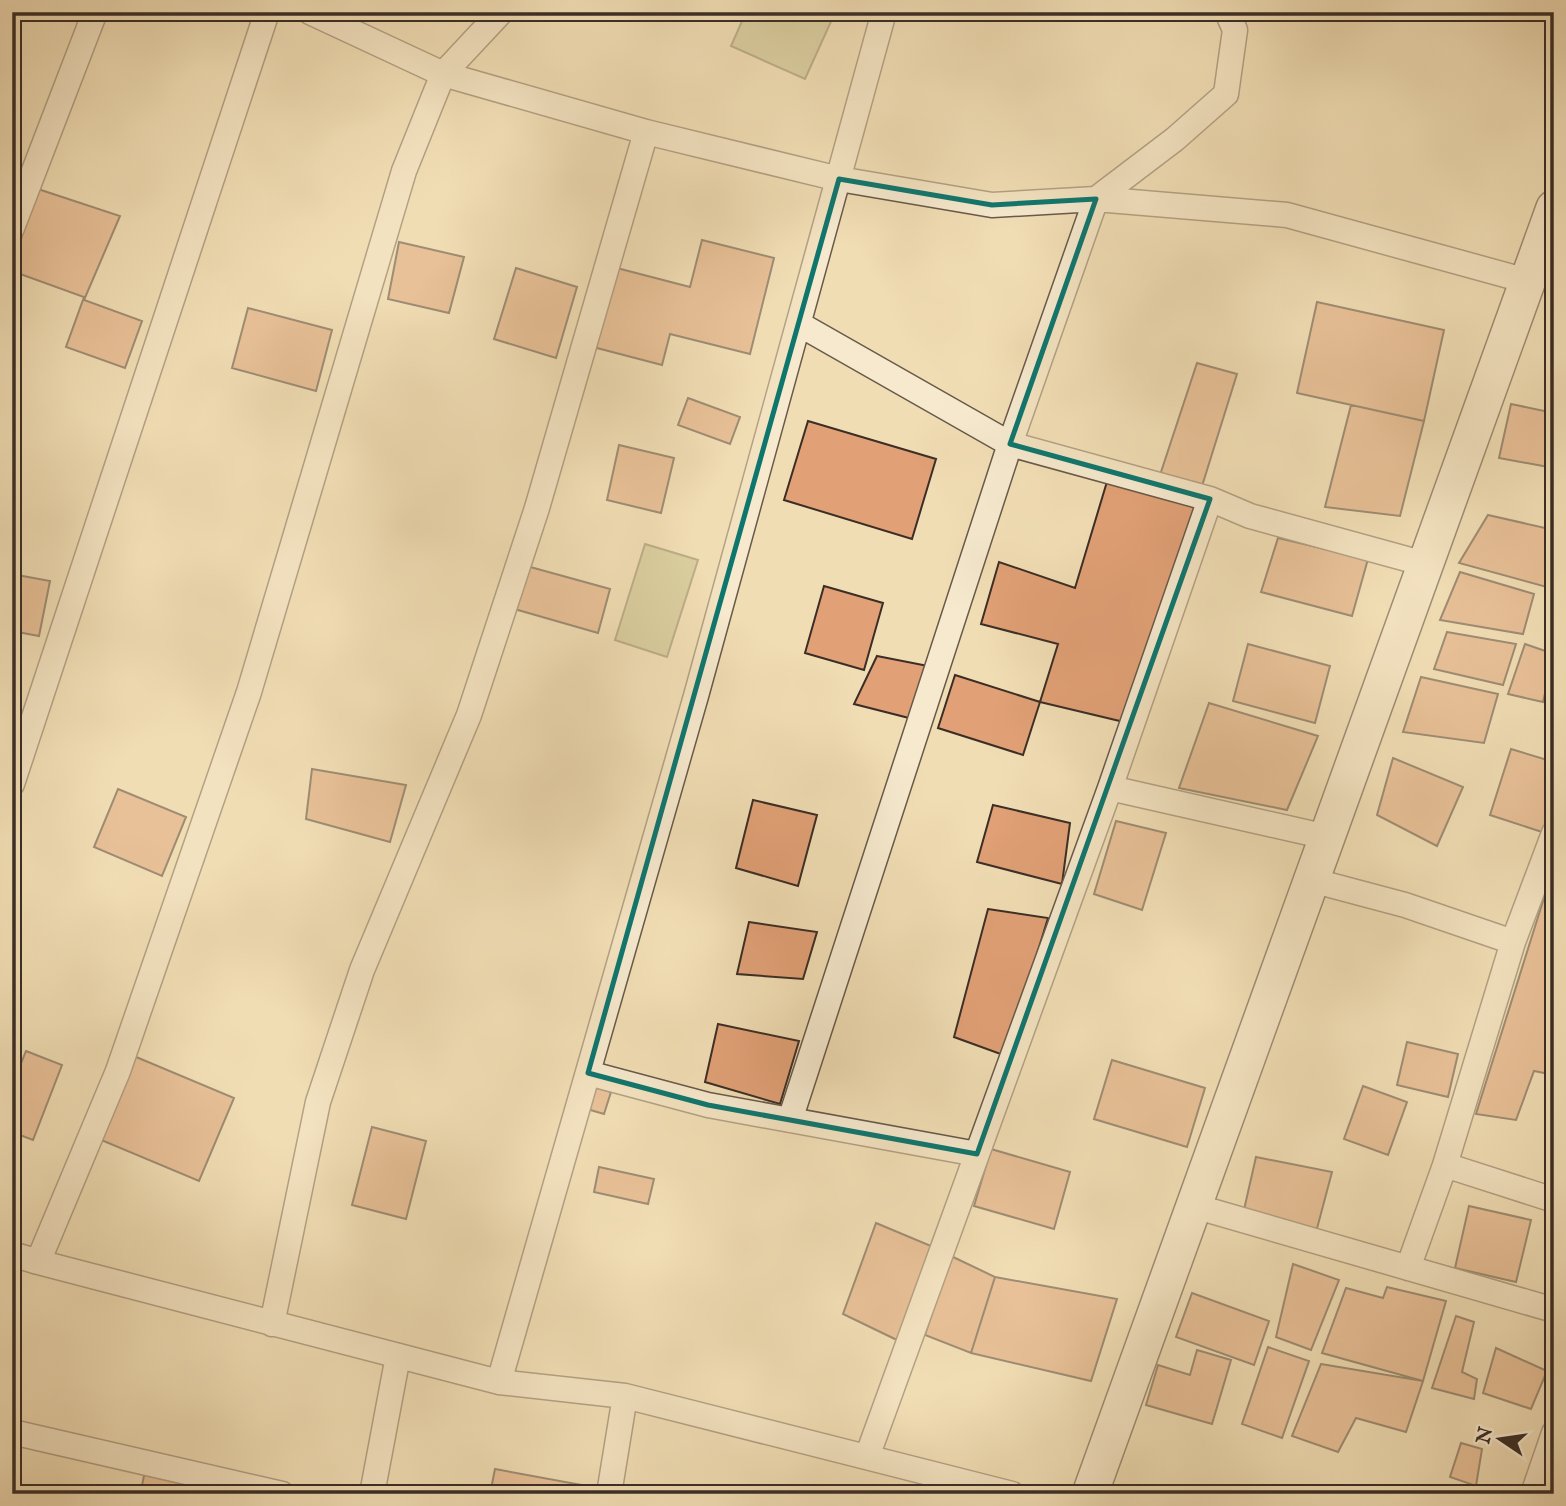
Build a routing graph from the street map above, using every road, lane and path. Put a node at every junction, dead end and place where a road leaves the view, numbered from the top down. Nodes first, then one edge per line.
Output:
1 (95, 12) edge
2 (267, 12) edge
3 (310, 12) edge
4 (502, 12) edge
5 (884, 12) edge
6 (1227, 12) edge
7 (443, 74) junction
8 (646, 132) junction
9 (839, 179) junction
10 (1096, 199) junction
11 (1554, 208) edge
12 (12, 228) edge
13 (1527, 281) junction
14 (799, 324) junction
15 (1010, 444) junction
16 (1210, 499) junction
17 (1425, 564) junction
18 (12, 784) edge
19 (1110, 788) junction
20 (1554, 832) edge
21 (1327, 837) junction
22 (1311, 880) junction
23 (1513, 942) junction
24 (588, 1073) junction
25 (790, 1120) junction
26 (977, 1154) junction
27 (1445, 1165) junction
28 (1554, 1200) edge
29 (1194, 1206) junction
30 (12, 1254) edge
31 (38, 1262) junction
32 (1408, 1268) junction
33 (1554, 1310) edge
34 (272, 1324) junction
35 (398, 1356) junction
36 (499, 1382) junction
37 (625, 1396) junction
38 (12, 1432) edge
39 (1554, 1433) edge
40 (867, 1457) junction
41 (974, 1489) edge
42 (282, 1494) edge
43 (372, 1494) edge
44 (609, 1494) edge
45 (1012, 1494) edge
46 (1090, 1494) edge
47 (1533, 1494) edge

1 - 12 street
2 - 18 street
3 - 7 street
4 - 7 street
5 - 9 street
6 - 10 street
7 - 8 street
7 - 31 street
8 - 9 street
8 - 34 street
9 - 10 street
9 - 14 street
10 - 13 street
10 - 15 street
11 - 13 street
13 - 17 street
14 - 15 street
14 - 24 street
15 - 16 street
15 - 25 street
16 - 17 street
16 - 19 street
17 - 21 street
19 - 21 street
19 - 26 street
20 - 23 street
21 - 22 street
22 - 23 street
22 - 29 street
23 - 27 street
24 - 25 street
24 - 36 street
25 - 26 street
26 - 40 street
27 - 28 street
27 - 32 street
29 - 32 street
29 - 46 street
30 - 31 street
31 - 34 street
32 - 33 street
34 - 35 street
35 - 36 street
35 - 43 street
36 - 37 street
37 - 40 street
37 - 44 street
38 - 42 street
39 - 47 street
40 - 41 street
41 - 45 street

